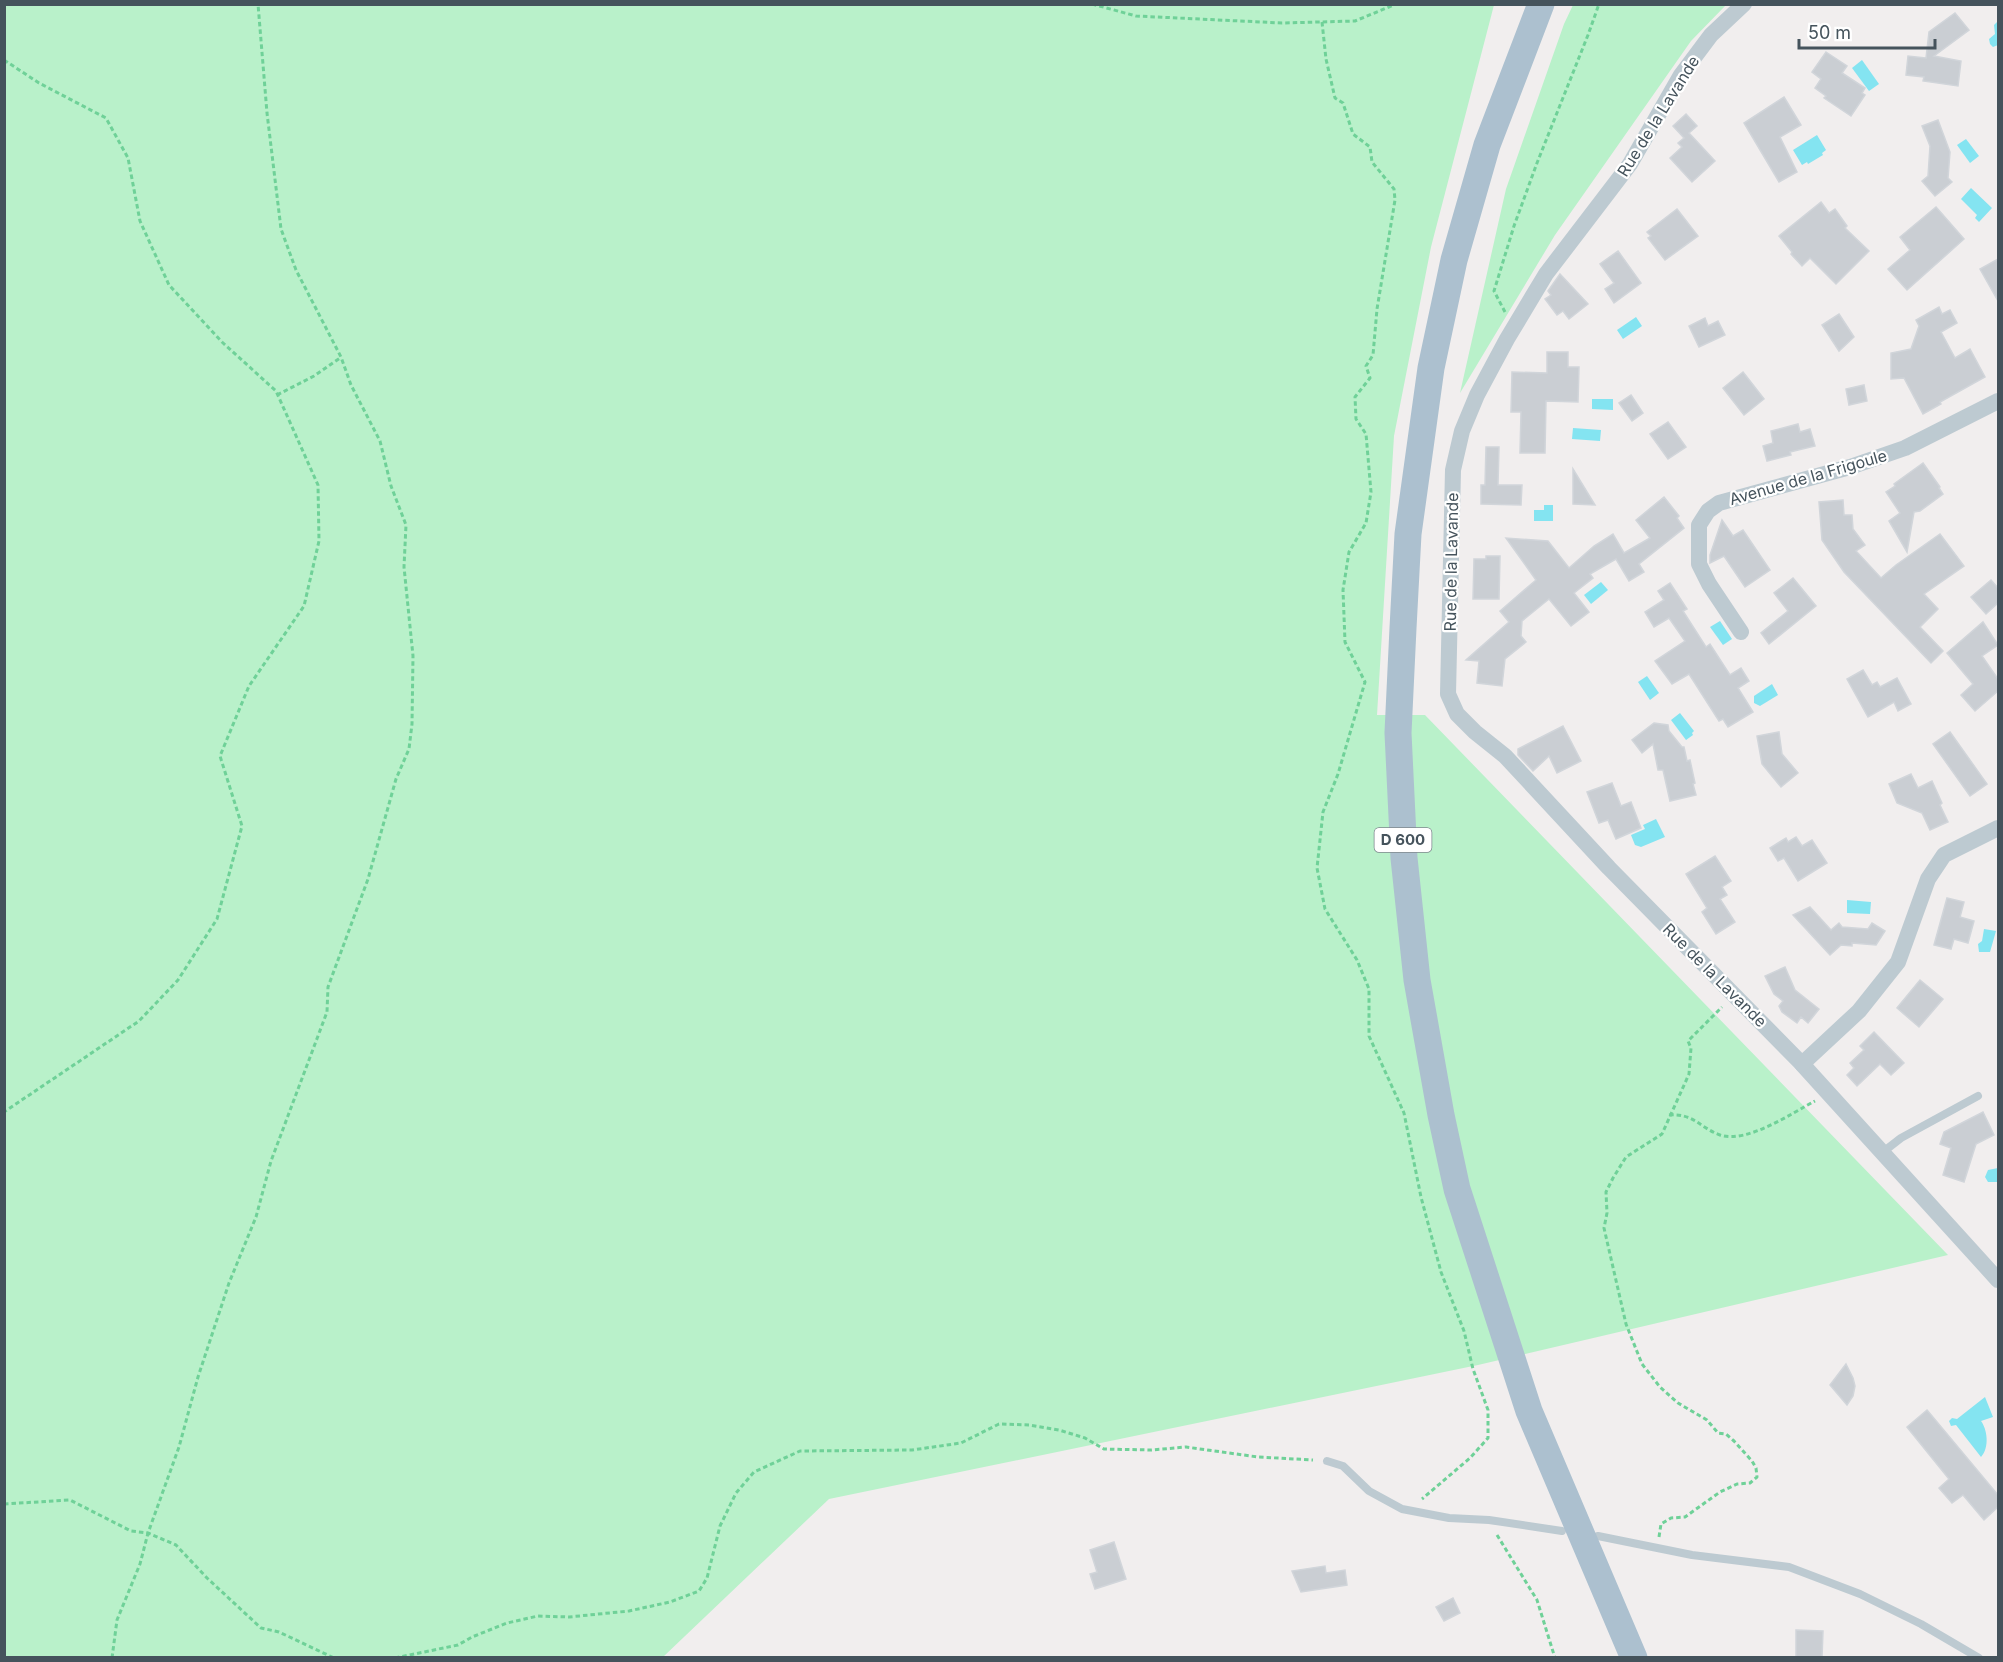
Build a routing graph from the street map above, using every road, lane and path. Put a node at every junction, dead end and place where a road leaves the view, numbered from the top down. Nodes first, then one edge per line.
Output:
1 (258, 4) edge
2 (1092, 4) edge
3 (1396, 4) edge
4 (1541, 4) edge
5 (1599, 4) edge
6 (1744, 4) edge
7 (4, 60) edge
8 (1513, 328) junction
9 (341, 357) junction
10 (277, 395) junction
11 (1998, 401) edge
12 (1741, 632) dead end
13 (1998, 828) edge
14 (1734, 994) junction
15 (1802, 1064) junction
16 (1830, 1094) junction
17 (1978, 1096) dead end
18 (4, 1112) edge
19 (1670, 1115) junction
20 (1884, 1152) junction
21 (1998, 1280) edge
22 (1327, 1461) joint
23 (4, 1504) edge
24 (1489, 1520) junction
25 (1562, 1531) dead end
26 (148, 1533) junction
27 (1598, 1536) dead end
28 (1658, 1548) junction
29 (112, 1658) edge
30 (334, 1658) edge
31 (395, 1658) edge
32 (1555, 1658) edge
33 (1634, 1658) edge
34 (1979, 1658) edge

1 - 9 path
2 - 3 path
4 - 33 main road, D 600
5 - 8 path
6 - 8 street, Rue de la Lavande
7 - 10 path
8 - 14 street, Rue de la Lavande
9 - 10 path
9 - 26 path
10 - 18 path
11 - 12 street, Avenue de la Frigoule
13 - 15 street
14 - 15 street, Rue de la Lavande
14 - 19 path
15 - 16 street, Rue de la Lavande
16 - 19 path
16 - 20 street, Rue de la Lavande
17 - 20 lane
19 - 28 path
20 - 21 street, Rue de la Lavande
22 - 24 lane
22 - 31 path
23 - 26 path
24 - 25 lane
24 - 32 path
26 - 29 path
26 - 30 path
27 - 28 lane
28 - 34 lane

